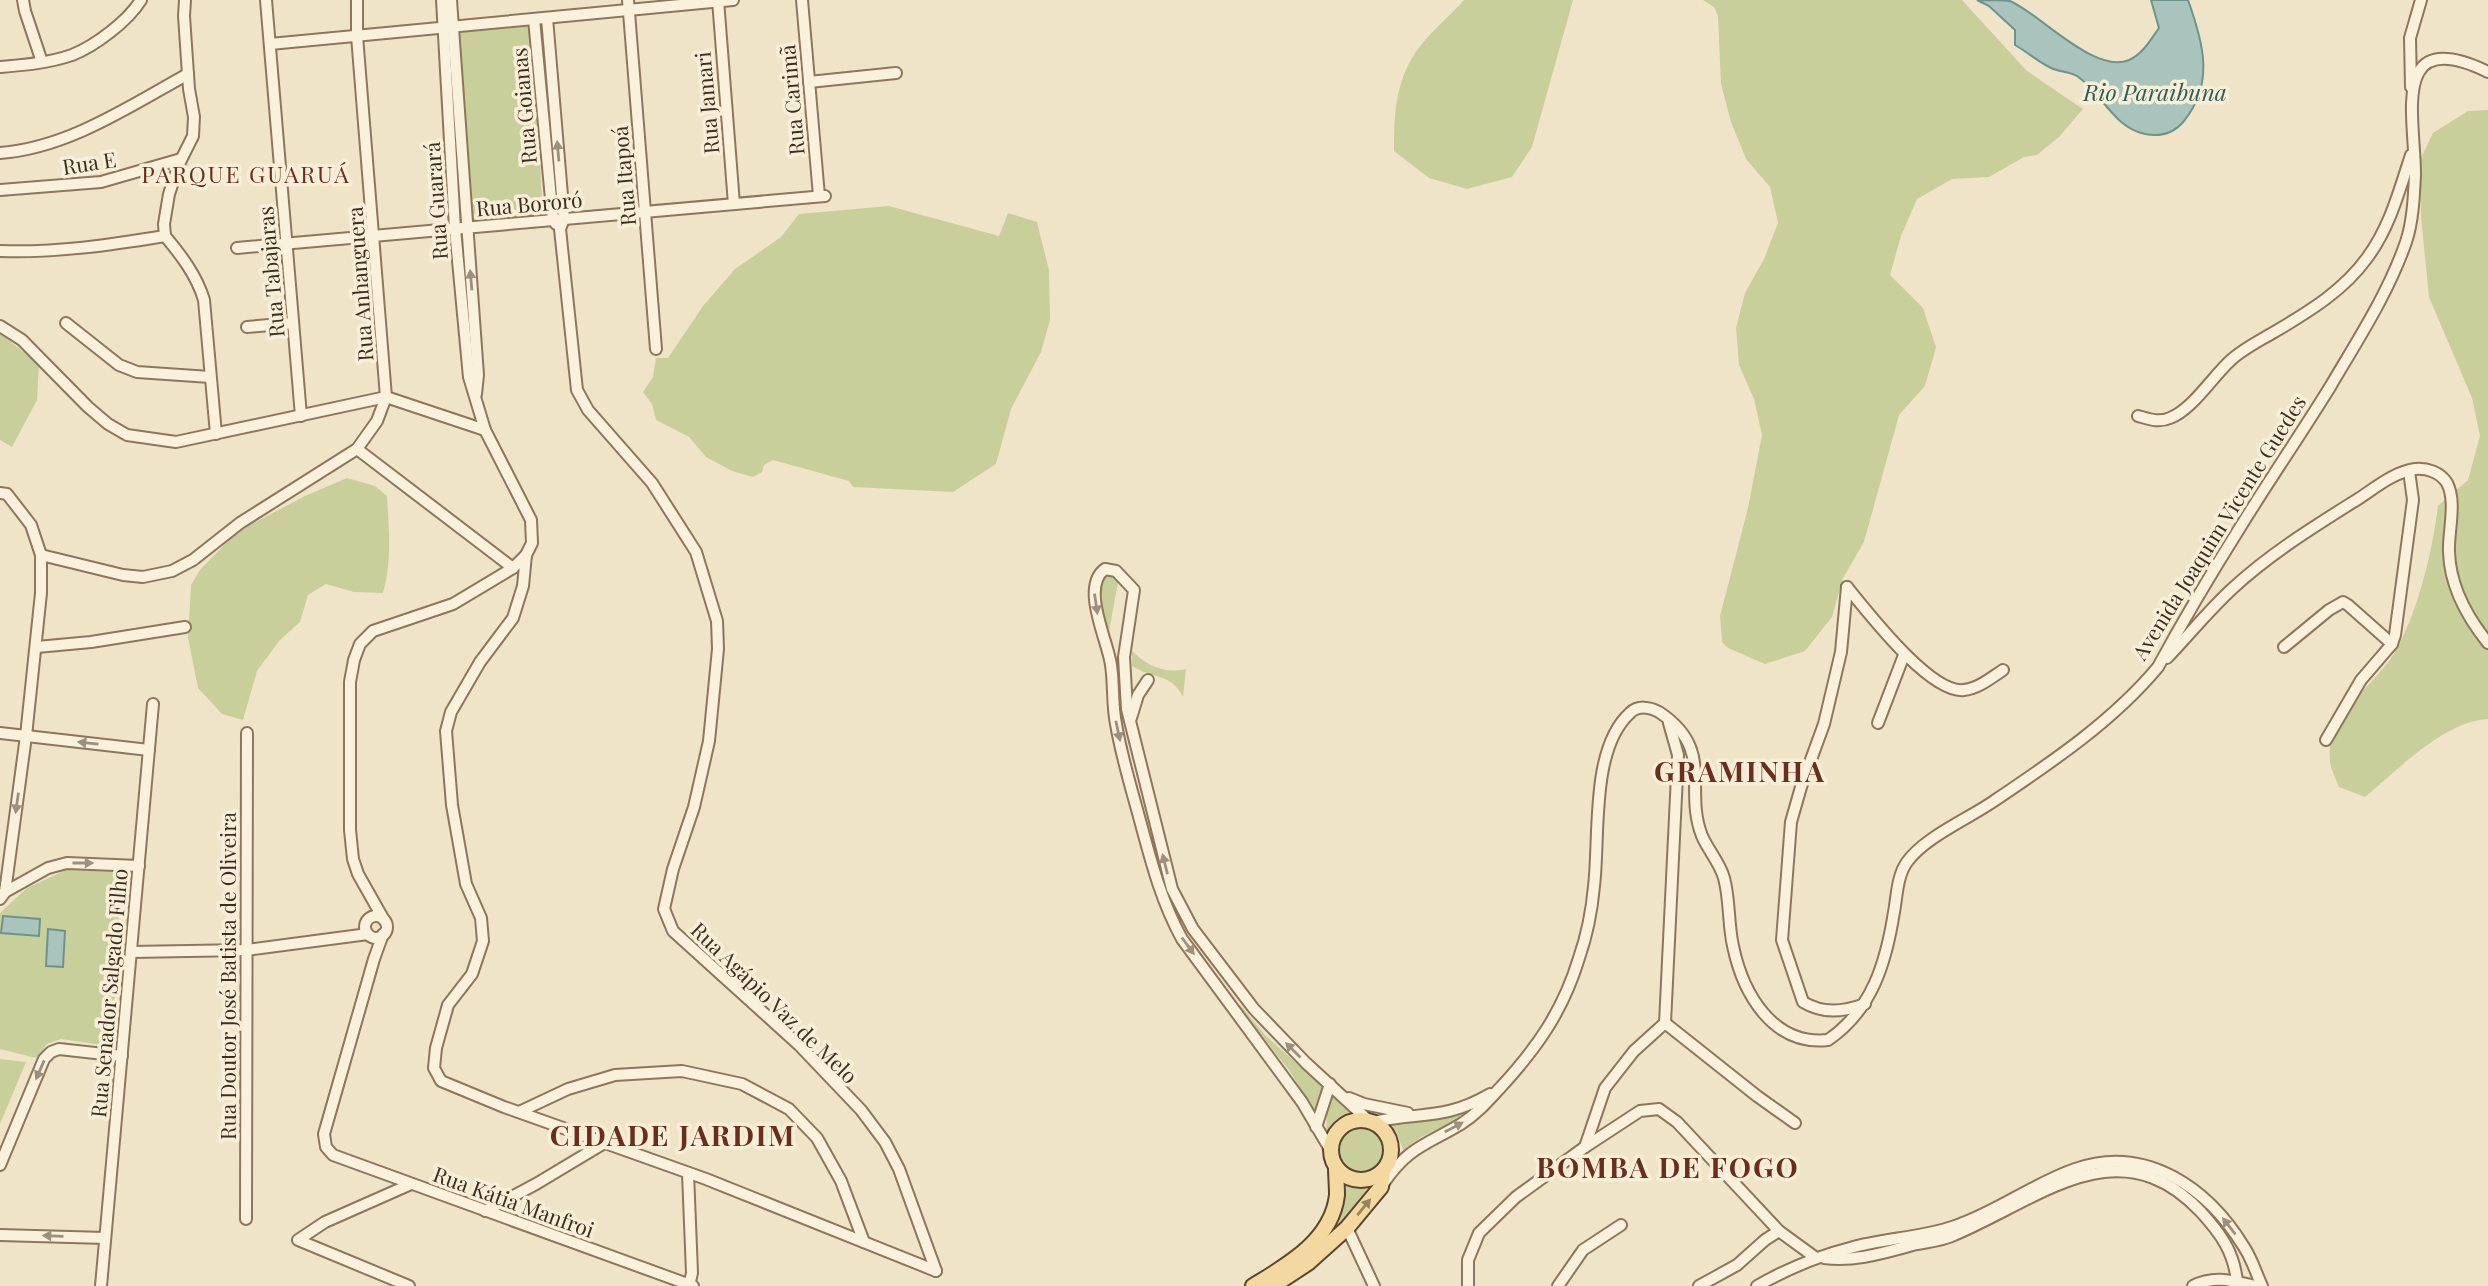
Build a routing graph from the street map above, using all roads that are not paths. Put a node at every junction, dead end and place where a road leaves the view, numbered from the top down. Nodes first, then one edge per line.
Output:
1 (23, 0) edge
2 (141, 0) edge
3 (185, 0) edge
4 (266, 0) edge
5 (356, 0) edge
6 (442, 0) edge
7 (451, 0) edge
8 (733, 0) edge
9 (802, 0) edge
10 (2421, 0) edge
11 (718, 1) edge
12 (629, 5) edge
13 (547, 18) junction
14 (534, 19) junction
15 (448, 27) junction
16 (357, 36) junction
17 (270, 44) junction
18 (42, 62) junction
19 (0, 67) edge
20 (2488, 72) edge
21 (188, 74) junction
22 (896, 74) dead end
23 (809, 82) junction
24 (2411, 91) junction
25 (2413, 149) junction
26 (0, 153) edge
27 (181, 159) junction
28 (0, 190) edge
29 (822, 196) joint
30 (734, 204) junction
31 (646, 212) junction
32 (559, 223) junction
33 (461, 228) junction
34 (164, 236) junction
35 (375, 236) junction
36 (287, 244) junction
37 (237, 248) dead end
38 (0, 251) edge
39 (66, 323) dead end
40 (293, 323) junction
41 (0, 326) edge
42 (247, 327) dead end
43 (656, 349) dead end
44 (210, 377) junction
45 (386, 397) junction
46 (301, 416) junction
47 (2138, 416) dead end
48 (485, 430) junction
49 (216, 434) junction
50 (357, 449) junction
51 (2409, 471) junction
52 (0, 493) edge
53 (41, 555) junction
54 (526, 555) junction
55 (513, 568) junction
56 (185, 626) dead end
57 (2392, 643) junction
58 (2488, 643) edge
59 (37, 647) junction
60 (2284, 647) dead end
61 (1905, 655) junction
62 (1111, 664) junction
63 (2158, 667) junction
64 (1124, 669) junction
65 (2003, 670) dead end
66 (1148, 680) dead end
67 (153, 704) dead end
68 (1668, 720) junction
69 (1878, 723) dead end
70 (0, 733) edge
71 (247, 733) dead end
72 (1133, 735) junction
73 (26, 736) junction
74 (2326, 740) dead end
75 (149, 750) junction
76 (139, 866) junction
77 (3, 896) edge
78 (373, 896) junction
79 (664, 909) joint
80 (370, 918) junction
81 (384, 920) junction
82 (375, 935) junction
83 (246, 950) junction
84 (131, 952) junction
85 (1865, 1004) junction
86 (1665, 1023) junction
87 (122, 1056) junction
88 (1330, 1084) junction
89 (1498, 1089) junction
90 (1343, 1096) junction
91 (519, 1112) junction
92 (1427, 1116) junction
93 (1371, 1121) junction
94 (1795, 1123) dead end
95 (1319, 1133) junction
96 (606, 1142) junction
97 (1585, 1147) junction
98 (1331, 1151) junction
99 (1404, 1157) junction
100 (0, 1165) edge
101 (1336, 1167) junction
102 (1384, 1169) junction
103 (688, 1173) junction
104 (411, 1184) junction
105 (1381, 1186) junction
106 (485, 1211) junction
107 (246, 1219) dead end
108 (1326, 1225) junction
109 (1622, 1225) dead end
110 (1347, 1228) junction
111 (1779, 1231) junction
112 (0, 1235) edge
113 (105, 1238) junction
114 (864, 1242) junction
115 (1818, 1258) junction
116 (1772, 1278) junction
117 (2237, 1282) junction
118 (401, 1285) edge
119 (101, 1286) edge
120 (690, 1286) edge
121 (1253, 1286) edge
122 (1273, 1286) edge
123 (1374, 1286) edge
124 (1468, 1286) edge
125 (1558, 1286) edge
126 (1699, 1286) edge
127 (1757, 1286) edge
128 (1782, 1286) edge
129 (2193, 1286) edge
130 (2255, 1286) edge
131 (2262, 1286) edge

1 - 18 street
2 - 18 street
3 - 21 street
4 - 17 street, Rua Tabajaras
5 - 16 street, Rua Anhanguera
6 - 15 street, Rua Guarará
7 - 15 street, Rua Guarará
8 - 11 street
9 - 23 street, Rua Carimã
10 - 24 street, Avenida Joaquim Vicente Guedes
11 - 12 street
11 - 30 street, Rua Jamari
12 - 13 street
12 - 31 street, Rua Itapoá
13 - 14 street
32 -> 13 street, Rua Goianas
14 - 15 street
14 - 32 street, Rua Goianas
15 - 16 street
15 - 33 street, Rua Guarará
16 - 17 street
16 - 35 street, Rua Anhanguera
17 - 36 street, Rua Tabajaras
18 - 19 street
20 - 24 street
21 - 26 street
21 - 27 street
22 - 23 street
23 - 29 street, Rua Carimã
24 - 25 street, Avenida Joaquim Vicente Guedes
25 - 47 street
25 - 63 street, Avenida Joaquim Vicente Guedes
27 - 28 street, Rua E
27 - 34 street
29 - 30 street, Rua Bororó
30 - 31 street, Rua Bororó
31 - 32 street, Rua Bororó
31 - 43 street, Rua Itapoá
32 - 33 street, Rua Bororó
32 - 79 street, Rua Goianas
33 - 35 street, Rua Bororó
33 - 48 street, Rua Guarará
34 - 38 street
34 - 44 street
35 - 36 street, Rua Bororó
35 - 45 street, Rua Anhanguera
36 - 37 street, Rua Bororó
36 - 40 street, Rua Tabajaras
39 - 44 street
40 - 42 street
40 - 46 street, Rua Tabajaras
41 - 49 street
44 - 49 street
45 - 46 street
45 - 48 street
45 - 50 street
46 - 49 street
48 - 54 street, Rua Guarará
50 - 53 street
50 - 55 street
51 - 57 street
51 - 58 street
51 - 63 street
52 - 53 street
53 - 59 street
54 - 55 street
54 - 91 street, Rua Guarará
55 - 78 street
56 - 59 street
57 - 60 street
57 - 74 street
59 - 73 street
61 - 65 street
61 - 69 street
61 - 85 street
62 - 64 street
64 -> 62 street
62 -> 95 street
63 - 85 street, Avenida Joaquim Vicente Guedes
64 - 72 street
66 - 72 street
67 - 75 street, Rua Senador Salgado Filho
68 - 85 street, Avenida Joaquim Vicente Guedes
68 - 86 street
68 - 89 street
70 - 73 street
71 - 83 street, Rua Doutor José Batista de Oliveira
88 -> 72 street
75 -> 73 street
73 -> 77 street
75 - 76 street, Rua Senador Salgado Filho
77 -> 76 street
76 - 84 street, Rua Senador Salgado Filho
78 - 80 street
78 - 81 street
79 - 114 street, Rua Agápio Vaz de Melo
80 - 81 street
80 - 82 street
81 - 82 street
82 - 83 street
82 - 104 street, Rua Kátia Manfroi
83 - 84 street
83 - 107 street, Rua Doutor José Batista de Oliveira
84 - 87 street, Rua Senador Salgado Filho
86 - 94 street
86 - 97 street
87 -> 100 street
87 - 113 street, Rua Senador Salgado Filho
88 - 90 street
88 - 95 street
89 - 92 street
99 -> 89 street
90 - 92 street
90 - 93 street
91 - 96 street
91 - 114 street
92 - 93 street
93 - 98 main road
93 - 102 main road
95 - 98 street
95 - 108 main road
96 - 103 street
96 - 106 street
97 - 111 street
97 - 124 street
98 - 101 main road
99 - 102 street
99 - 105 street
101 - 102 main road
101 - 108 main road
102 - 105 main road
103 - 114 street
103 - 120 street
104 - 106 street, Rua Kátia Manfroi
104 - 118 street
110 -> 105 main road
106 - 120 street, Rua Kátia Manfroi
108 - 121 main road
109 - 125 street
110 - 122 main road
110 - 123 street
111 - 115 street
111 - 126 street
113 -> 112 street
113 - 119 street, Rua Senador Salgado Filho
115 - 116 street
115 - 117 street
131 -> 115 street
116 - 127 street
116 - 128 street
117 - 129 street
117 - 130 street

